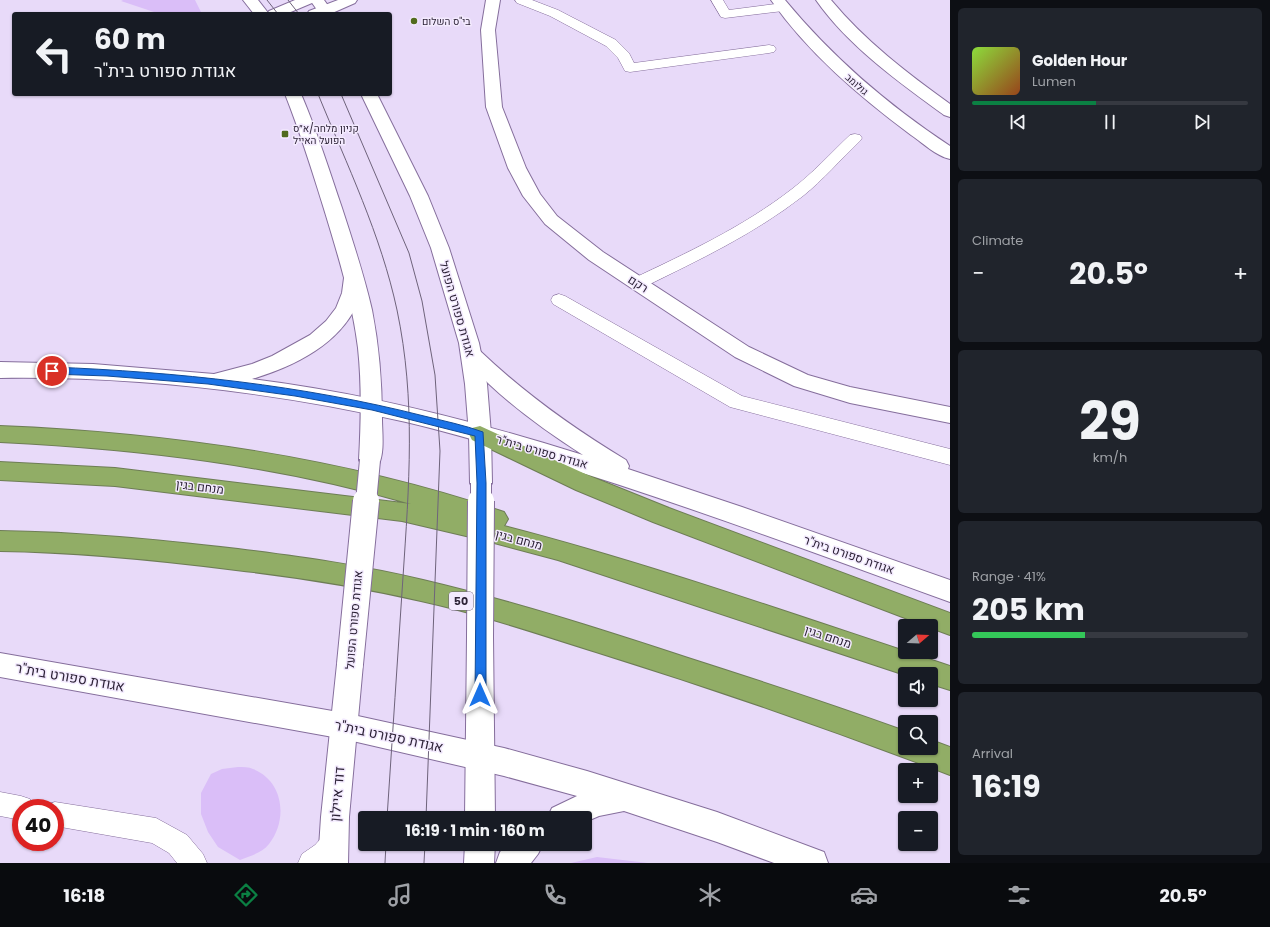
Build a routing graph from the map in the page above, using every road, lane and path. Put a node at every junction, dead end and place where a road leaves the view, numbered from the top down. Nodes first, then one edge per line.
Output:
1 (238, 0) edge
2 (250, 0) edge
3 (306, 0) edge
4 (350, 0) edge
5 (493, 0) edge
6 (521, 0) edge
7 (717, 0) edge
8 (823, 0) edge
9 (780, 4) edge
10 (321, 10) edge
11 (247, 12) edge
12 (260, 12) edge
13 (279, 12) edge
14 (769, 49) dead end
15 (294, 96) edge
16 (370, 96) edge
17 (950, 112) edge
18 (854, 138) dead end
19 (950, 154) edge
20 (354, 278) junction
21 (638, 283) junction
22 (559, 300) dead end
23 (472, 355) junction
24 (0, 370) edge
25 (208, 381) junction
26 (372, 406) junction
27 (950, 415) edge
28 (0, 434) edge
29 (480, 434) junction
30 (950, 457) edge
31 (0, 471) edge
32 (666, 490) junction
33 (0, 541) edge
34 (950, 591) edge
35 (712, 599) junction
36 (950, 624) edge
37 (0, 665) edge
38 (950, 678) edge
39 (344, 726) junction
40 (898, 741) edge
41 (934, 755) edge
42 (480, 756) junction
43 (950, 761) edge
44 (626, 797) junction
45 (0, 804) edge
46 (12, 806) edge
47 (480, 811) edge
48 (574, 811) edge
49 (64, 816) edge
50 (480, 851) edge
51 (522, 851) edge
52 (333, 853) edge
53 (194, 863) edge
54 (311, 863) edge
55 (479, 863) edge
56 (511, 863) edge
57 (813, 863) edge

1 - 11 street
2 - 12 street
3 - 13 street
4 - 10 street
5 - 21 street, רקם
6 - 14 lane
7 - 9 lane
8 - 17 street
9 - 19 street, גולומב
15 - 20 street, אגודת ספורט הפועל
16 - 23 street, אגודת ספורט הפועל
18 - 21 lane
20 - 25 street
20 - 26 street, אגודת ספורט הפועל
21 - 27 street, רקם
22 - 30 lane
23 - 29 street, אגודת ספורט הפועל
23 - 32 street
24 - 25 street, אגודת ספורט בית"ר
25 - 26 street, אגודת ספורט בית"ר
26 - 29 street, אגודת ספורט בית"ר
26 - 39 street, אגודת ספורט הפועל, bridge
28 - 35 highway
29 - 32 street, אגודת ספורט בית"ר
29 - 36 highway
29 - 42 street, אגודת ספורט הפועל, bridge
31 - 35 highway, מנחם בגין
32 - 34 street, אגודת ספורט בית"ר
33 - 40 highway, 50
35 - 38 highway, מנחם בגין
37 - 39 street, אגודת ספורט בית"ר
39 - 42 street, אגודת ספורט בית"ר
39 - 52 street, דוד איילון
41 - 43 highway
42 - 44 street, אגודת ספורט בית"ר
42 - 47 street
44 - 48 street
44 - 57 street, אגודת ספורט בית"ר
45 - 46 lane
49 - 53 lane
50 - 55 street
51 - 56 street
52 - 54 lane

